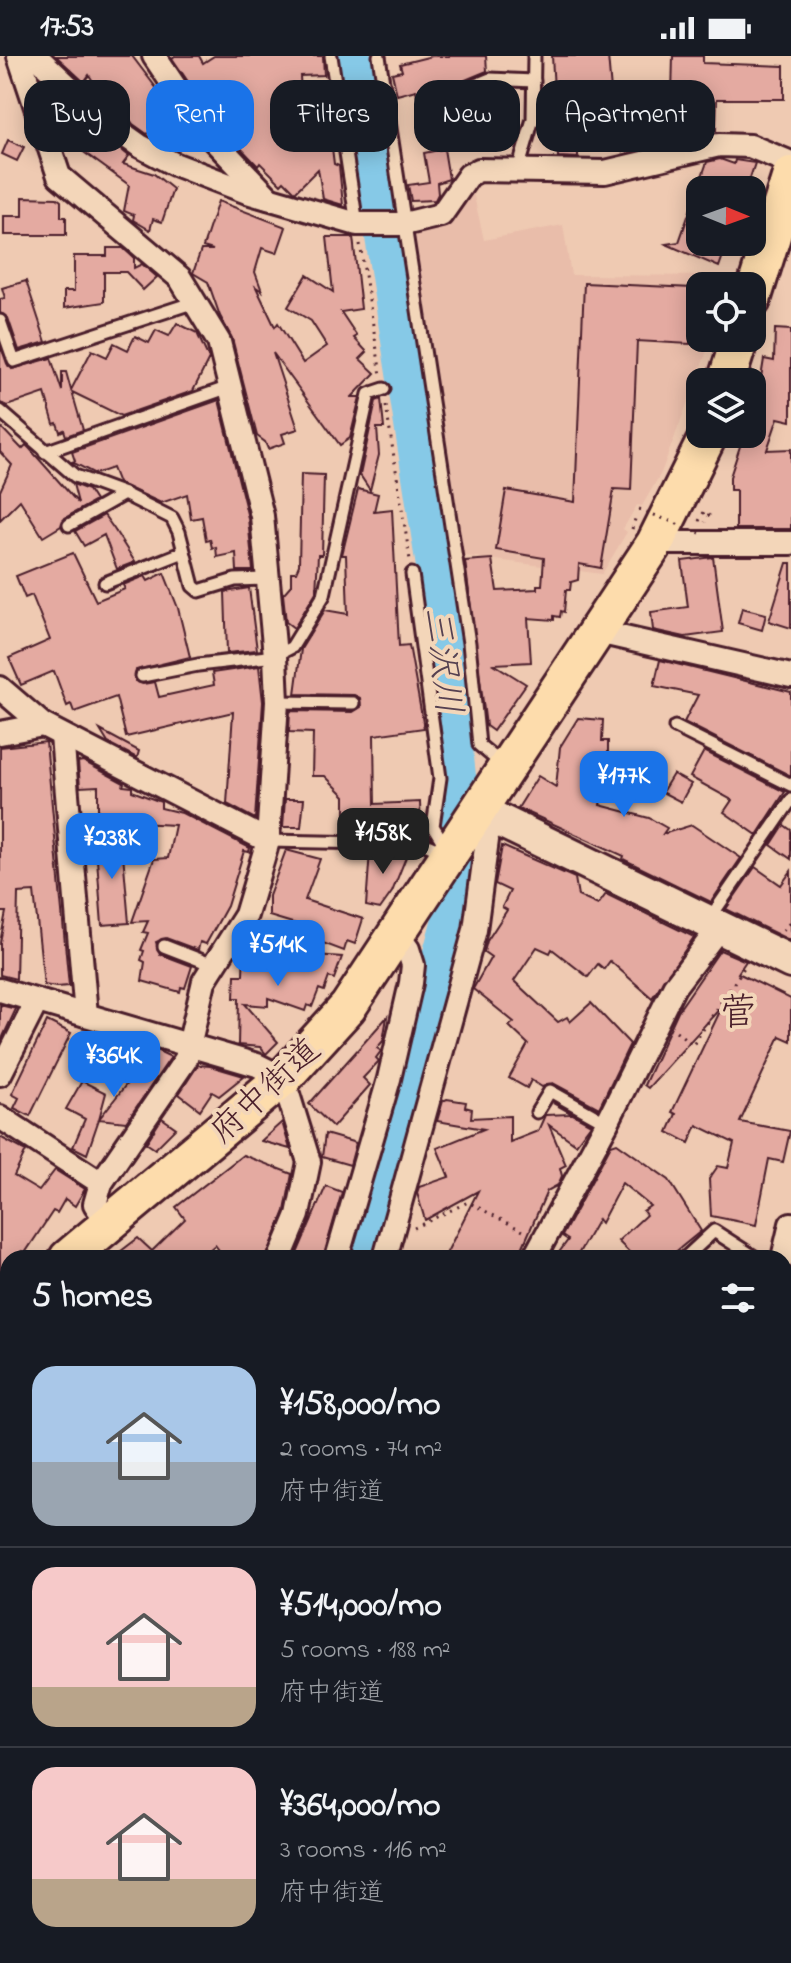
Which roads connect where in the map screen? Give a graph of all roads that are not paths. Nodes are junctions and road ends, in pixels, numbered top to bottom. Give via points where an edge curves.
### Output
1 (19, 56) edge
2 (36, 56) edge
3 (154, 56) edge
4 (331, 56) edge
5 (379, 56) edge
6 (534, 56) edge
7 (488, 80) edge
8 (512, 80) edge
9 (520, 80) edge
10 (534, 81) junction
11 (518, 170) junction
12 (789, 182) edge
13 (269, 198) junction
14 (357, 224) junction
15 (404, 224) junction
16 (761, 272) edge
17 (196, 302) junction
18 (0, 321) edge
19 (233, 386) junction
20 (384, 389) dead end
21 (0, 411) edge
22 (702, 448) edge
23 (45, 452) junction
24 (124, 494) junction
25 (69, 525) dead end
26 (655, 543) junction
27 (791, 543) edge
28 (184, 552) junction
29 (412, 574) dead end
30 (266, 579) junction
31 (105, 583) dead end
32 (598, 632) junction
33 (275, 656) junction
34 (142, 676) dead end
35 (791, 676) edge
36 (15, 695) edge
37 (277, 702) junction
38 (353, 703) dead end
39 (675, 727) dead end
40 (53, 731) junction
41 (0, 733) edge
42 (507, 769) junction
43 (791, 785) edge
44 (791, 800) edge
45 (486, 817) junction
46 (268, 841) junction
47 (437, 848) junction
48 (713, 925) junction
49 (397, 934) junction
50 (164, 946) dead end
51 (791, 962) edge
52 (213, 965) junction
53 (0, 990) edge
54 (37, 1001) junction
55 (86, 1015) junction
56 (189, 1045) junction
57 (0, 1074) edge
58 (283, 1078) junction
59 (537, 1112) dead end
60 (0, 1117) edge
61 (607, 1123) junction
62 (101, 1183) junction
63 (109, 1224) junction
64 (791, 1224) edge
65 (78, 1250) edge
66 (283, 1250) edge
67 (339, 1250) edge
68 (387, 1250) edge
69 (538, 1250) edge
70 (694, 1250) edge
71 (744, 1250) edge
72 (785, 1250) edge

1 - 17 street via 59,176 180,278
2 - 13 street via 106,122 140,146
3 - 13 street via 221,152
4 - 14 lane
5 - 15 lane
6 - 10 lane
7 - 8 lane
9 - 10 lane
10 - 11 lane via 533,119
11 - 12 street via 605,172 719,145 750,146
11 - 15 street via 479,170 469,175 441,215
12 - 16 main road
13 - 14 street
14 - 15 street
15 - 42 lane via 469,643 479,745
17 - 18 lane via 14,361
17 - 19 street via 219,342
19 - 23 lane
19 - 30 street via 262,516
20 - 33 lane via 369,394 324,595 292,647
21 - 23 lane
22 - 26 main road, 府中街道
23 - 24 lane via 75,476
24 - 25 lane
24 - 28 lane via 172,518
26 - 27 street
26 - 32 main road, 府中街道
28 - 30 lane via 199,591 235,580
28 - 31 lane
29 - 47 lane via 440,778
30 - 33 street
32 - 35 street
32 - 42 main road, 府中街道
33 - 34 lane
33 - 37 street
36 - 40 street
37 - 38 lane
37 - 46 street
39 - 43 lane
40 - 41 street
40 - 46 street
40 - 55 street
42 - 45 main road, 府中街道
44 - 48 lane
45 - 47 main road, 府中街道
45 - 48 street
45 - 68 street via 468,958
46 - 47 lane
46 - 52 street via 246,915
47 - 49 main road, 府中街道
48 - 51 street
48 - 61 street via 674,987
49 - 58 main road, 府中街道 via 348,1007
49 - 67 street via 413,965 411,983
50 - 52 lane
52 - 56 street via 204,981
53 - 54 street
54 - 55 street
54 - 57 street
55 - 56 street
56 - 58 street
56 - 62 street via 186,1059
58 - 63 main road, 府中街道
58 - 66 street via 309,1162 298,1215
59 - 61 lane via 550,1091
60 - 62 street
61 - 69 street
62 - 63 street via 95,1204
63 - 65 main road, 府中街道
64 - 72 street
70 - 71 lane via 714,1231

